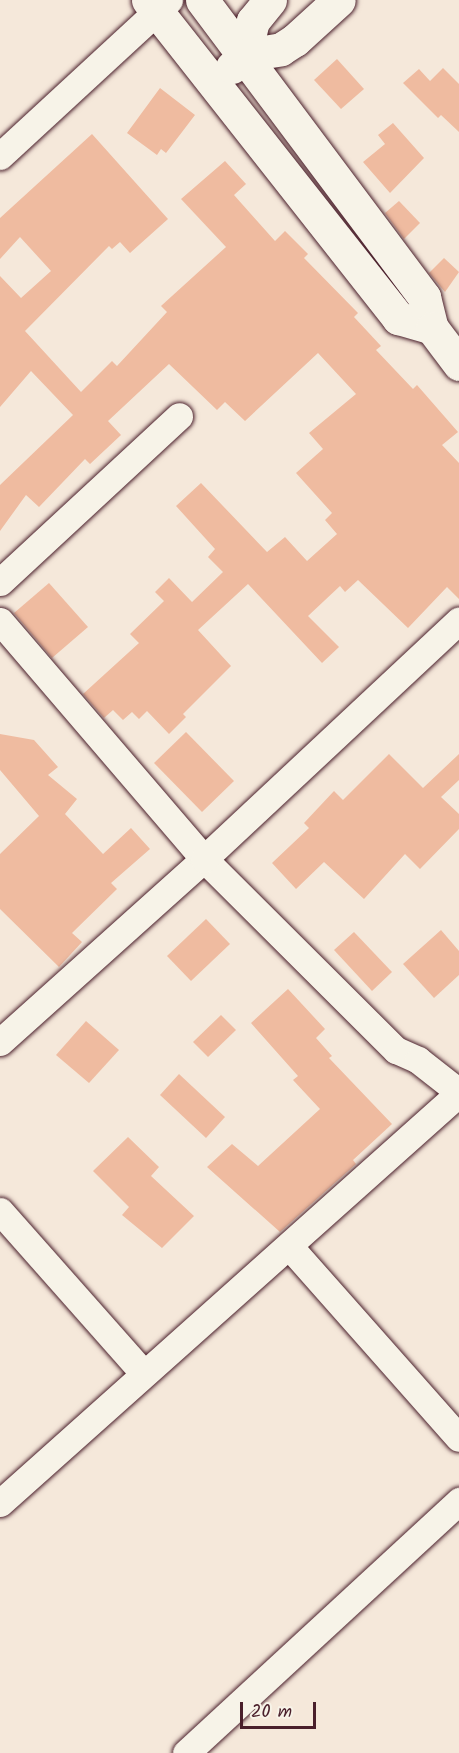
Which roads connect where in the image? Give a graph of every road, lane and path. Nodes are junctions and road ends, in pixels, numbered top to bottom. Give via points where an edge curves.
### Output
1 (202, 0) edge
2 (270, 0) edge
3 (339, 0) edge
4 (158, 4) edge
5 (245, 55) junction
6 (214, 83) junction
7 (0, 156) edge
8 (327, 166) junction
9 (297, 189) junction
10 (432, 328) junction
11 (459, 364) edge
12 (179, 416) dead end
13 (0, 582) edge
14 (459, 620) edge
15 (0, 621) edge
16 (204, 859) junction
17 (0, 1042) edge
18 (459, 1092) edge
19 (0, 1210) edge
20 (288, 1246) junction
21 (144, 1374) junction
22 (459, 1438) edge
23 (459, 1501) edge
24 (0, 1503) edge
25 (186, 1753) edge

1 - 5 street
2 - 5 street via 253,21
3 - 5 street via 281,49
4 - 6 street
4 - 7 street
5 - 6 street
5 - 8 street
6 - 9 street
8 - 9 street
8 - 10 street via 424,297
9 - 10 street via 398,318
10 - 11 street
12 - 13 street
14 - 16 street
15 - 16 street
16 - 17 street
16 - 18 street via 396,1050 418,1060
18 - 20 street
19 - 21 street
20 - 21 street
20 - 22 street
21 - 24 street
23 - 25 street

